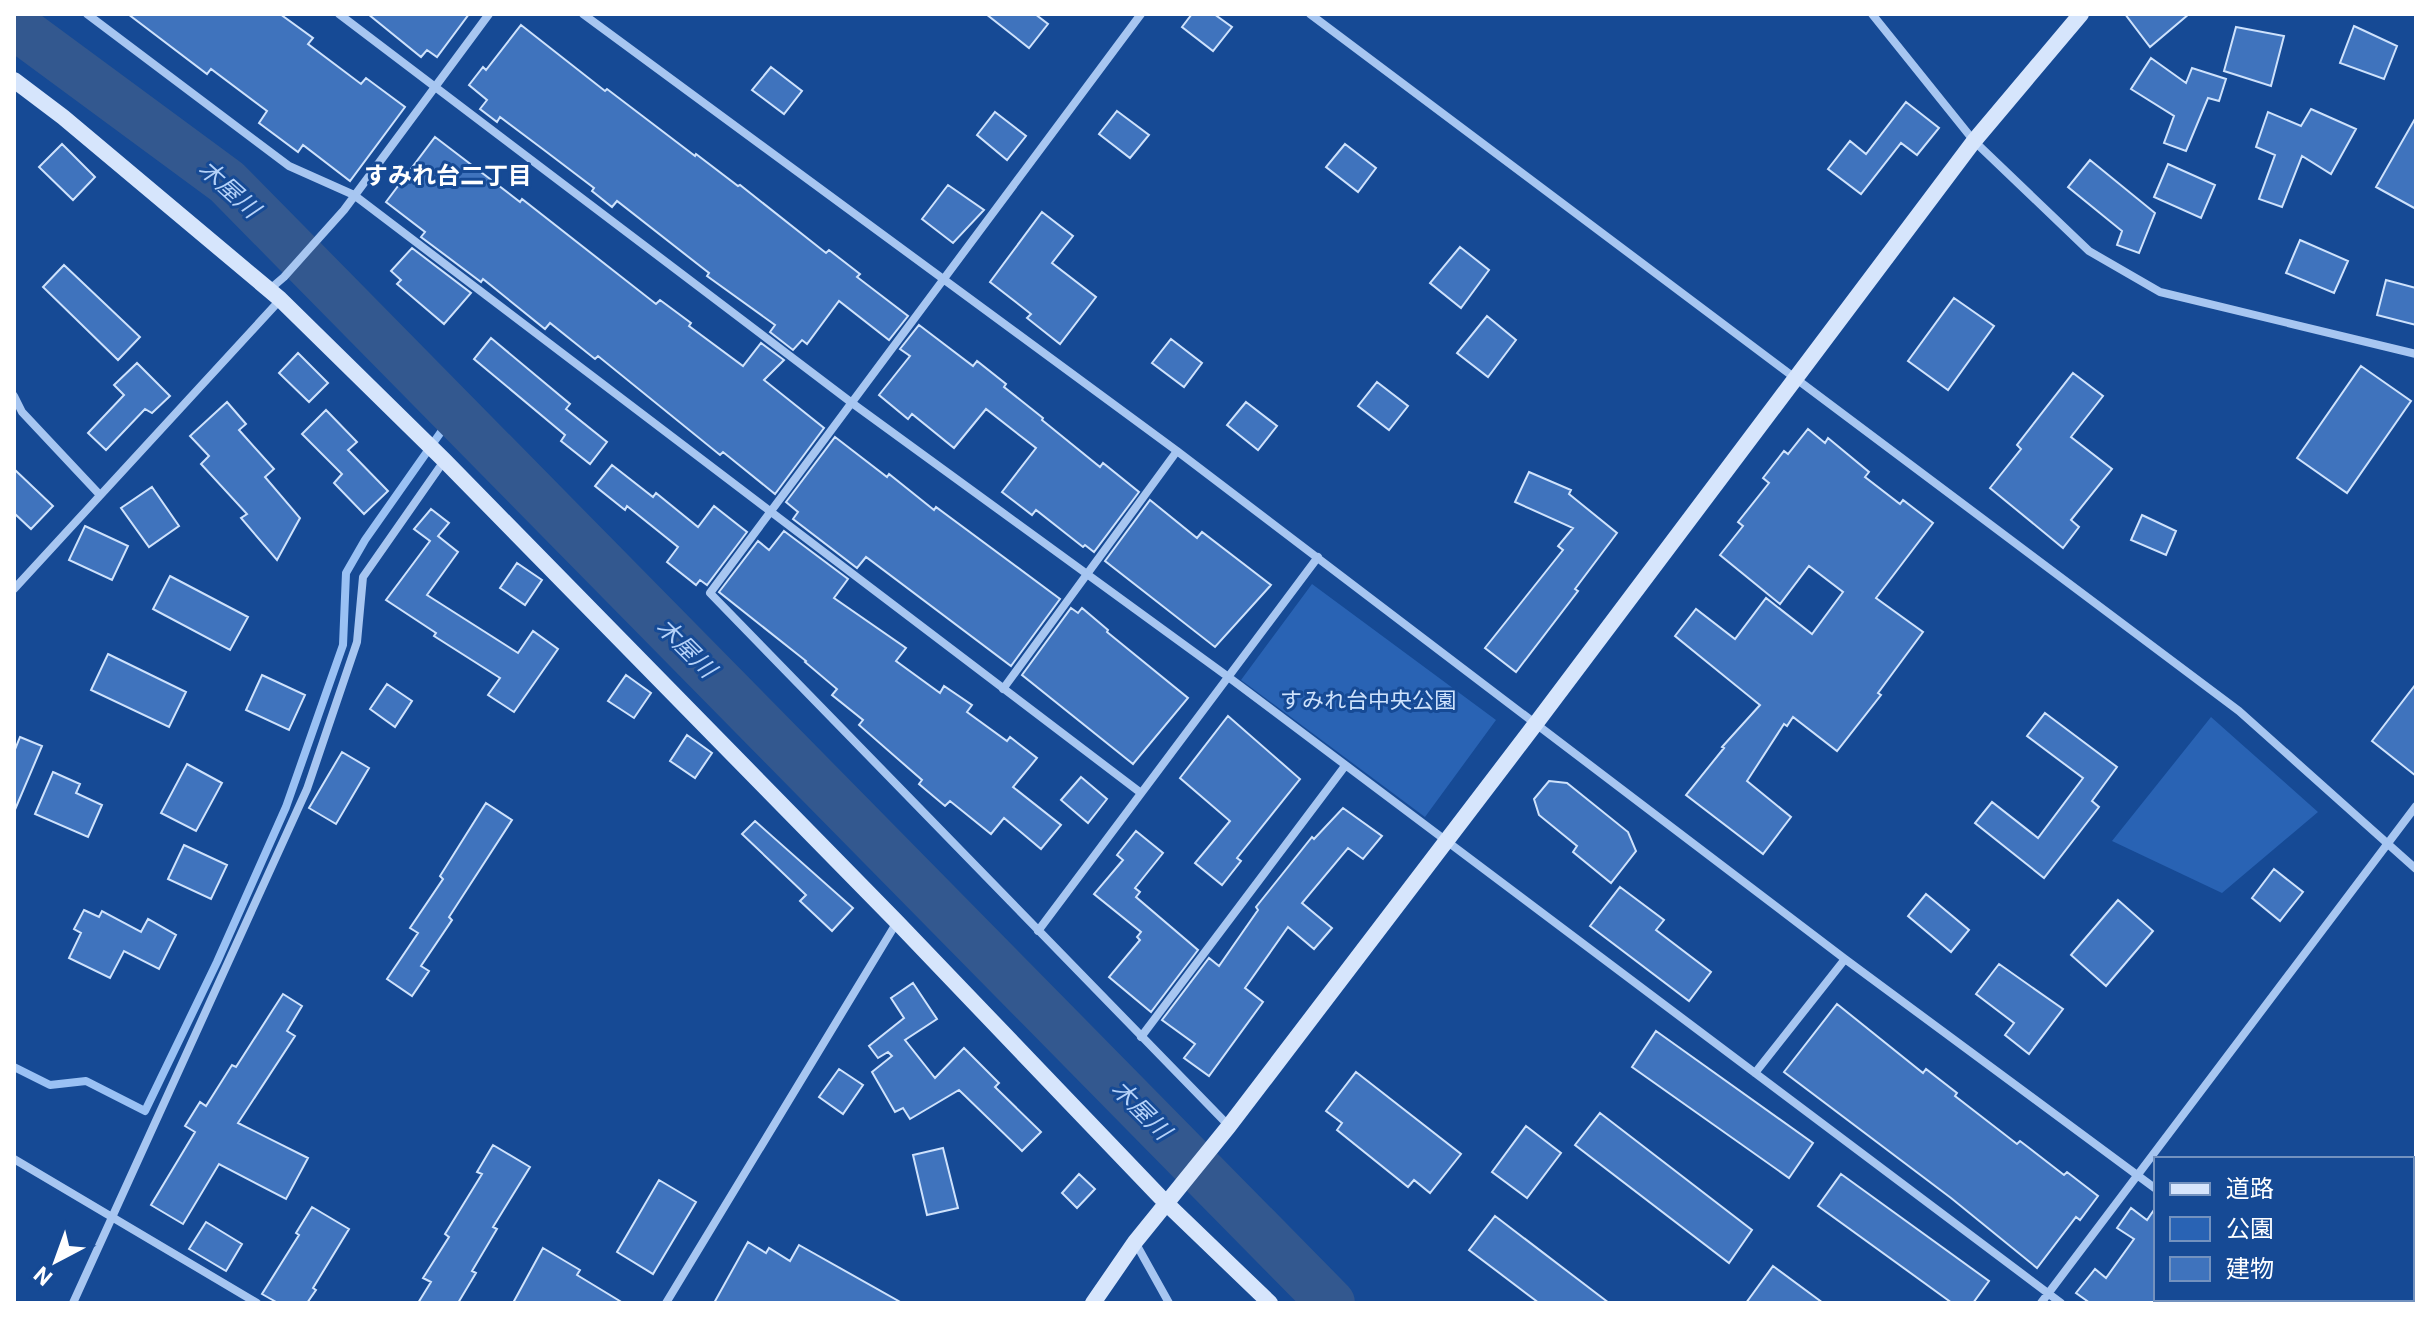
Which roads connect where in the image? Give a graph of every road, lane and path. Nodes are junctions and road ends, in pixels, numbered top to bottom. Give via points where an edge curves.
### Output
1 (87, 14) edge
2 (339, 14) edge
3 (489, 14) edge
4 (583, 14) edge
5 (1141, 14) edge
6 (1310, 14) edge
7 (1872, 14) edge
8 (2081, 14) edge
9 (14, 80) edge
10 (436, 86) junction
11 (1974, 141) junction
12 (354, 195) junction
13 (944, 281) junction
14 (275, 294) junction
15 (2416, 354) edge
16 (1795, 378) junction
17 (14, 396) edge
18 (852, 403) junction
19 (1177, 451) junction
20 (444, 460) junction
21 (99, 494) junction
22 (771, 512) junction
23 (1318, 557) junction
24 (1087, 574) junction
25 (14, 589) edge
26 (1227, 676) junction
27 (1003, 689) junction
28 (1537, 722) junction
29 (1345, 766) junction
30 (1141, 793) junction
31 (2416, 806) edge
32 (1447, 840) junction
33 (2387, 845) junction
34 (2416, 869) edge
35 (897, 922) junction
36 (1038, 931) junction
37 (1845, 959) junction
38 (1141, 1037) junction
39 (1755, 1073) junction
40 (1225, 1130) junction
41 (14, 1159) edge
42 (2137, 1175) junction
43 (2154, 1188) edge
44 (1166, 1203) junction
45 (113, 1217) junction
46 (1135, 1242) junction
47 (2048, 1293) junction
48 (73, 1303) edge
49 (257, 1303) edge
50 (666, 1303) edge
51 (1093, 1303) edge
52 (1169, 1303) edge
53 (1270, 1303) edge
54 (2041, 1303) edge
55 (2061, 1303) edge

1 - 12 street via 289,166
2 - 10 street
3 - 10 street
4 - 13 street
5 - 13 street
6 - 16 street
7 - 11 street
8 - 11 street
9 - 14 street
10 - 12 street
10 - 18 street
11 - 15 street via 2089,251 2160,292
11 - 16 street
12 - 14 street
12 - 22 street
13 - 18 street
13 - 19 street
14 - 20 street
14 - 21 street
16 - 28 street
16 - 33 street via 2239,711
17 - 21 street via 22,412
18 - 22 street
18 - 24 street
19 - 23 street
19 - 24 street
20 - 35 street
20 - 45 street via 363,577 357,642 307,789
21 - 25 street
22 - 27 street
22 - 36 street via 710,593
23 - 26 street
23 - 28 street
24 - 26 street
24 - 27 street
26 - 29 street
26 - 30 street
27 - 30 street
28 - 32 street
28 - 37 street
29 - 32 street
29 - 38 street
30 - 36 street
31 - 33 street
32 - 39 street
32 - 40 street
33 - 34 street
33 - 42 street
35 - 44 street
35 - 50 street
36 - 38 street
37 - 39 street
37 - 42 street
38 - 40 street
39 - 47 street
40 - 44 street
41 - 45 street
42 - 43 street
42 - 47 street
44 - 46 street
44 - 53 street
45 - 48 street
45 - 49 street
46 - 51 street
46 - 52 street
47 - 54 street
47 - 55 street

